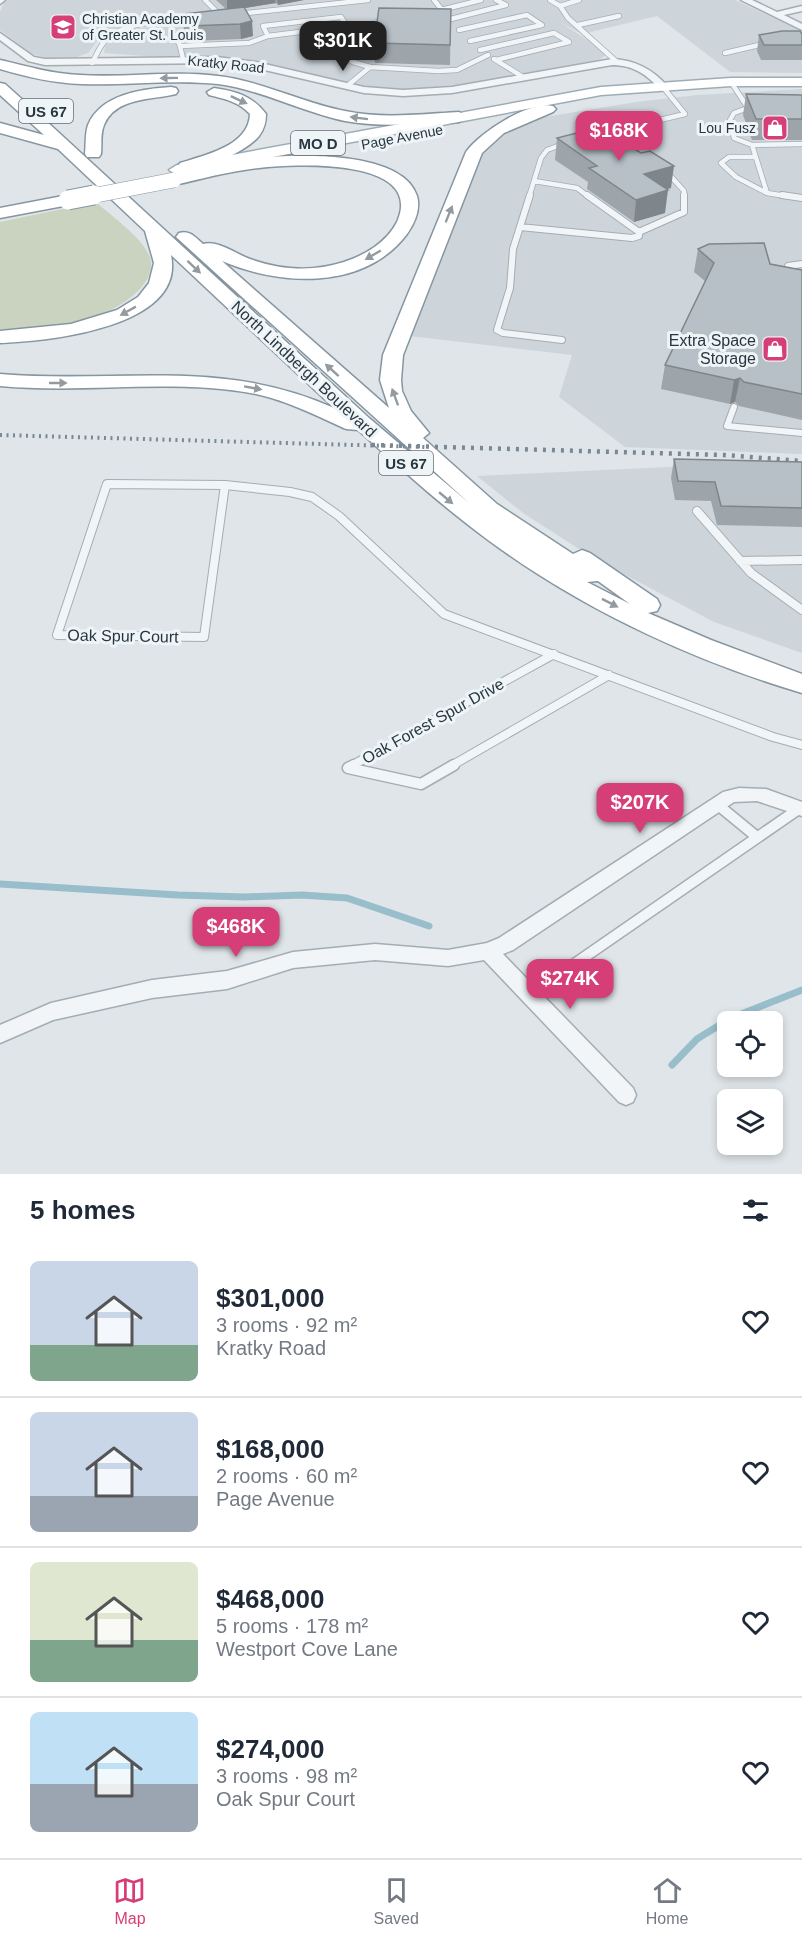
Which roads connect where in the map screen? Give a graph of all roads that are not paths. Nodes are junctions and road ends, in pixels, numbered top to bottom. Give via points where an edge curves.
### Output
1 (205, 0) edge
2 (368, 0) edge
3 (445, 0) edge
4 (480, 0) edge
5 (496, 0) edge
6 (550, 0) edge
7 (579, 0) edge
8 (745, 0) edge
9 (435, 1) edge
10 (560, 6) junction
11 (802, 8) edge
12 (432, 10) edge
13 (443, 10) junction
14 (776, 15) junction
15 (221, 16) junction
16 (619, 16) dead end
17 (209, 17) edge
18 (198, 19) edge
19 (440, 21) edge
20 (450, 21) junction
21 (388, 22) edge
22 (542, 25) junction
23 (578, 25) junction
24 (802, 27) edge
25 (459, 30) junction
26 (554, 33) junction
27 (175, 35) dead end
28 (0, 36) edge
29 (268, 36) junction
30 (337, 41) junction
31 (470, 41) junction
32 (779, 41) edge
33 (180, 46) junction
34 (480, 50) junction
35 (725, 53) dead end
36 (336, 54) junction
37 (488, 55) junction
38 (183, 59) junction
39 (496, 60) junction
40 (617, 62) junction
41 (92, 63) junction
42 (0, 64) edge
43 (370, 67) junction
44 (0, 69) edge
45 (524, 77) junction
46 (731, 82) junction
47 (802, 82) edge
48 (347, 86) junction
49 (0, 87) edge
50 (663, 87) junction
51 (748, 108) junction
52 (759, 108) edge
53 (548, 109) junction
54 (459, 117) junction
55 (630, 127) junction
56 (0, 128) edge
57 (625, 134) dead end
58 (598, 135) edge
59 (577, 140) edge
60 (802, 144) edge
61 (752, 145) junction
62 (66, 148) junction
63 (93, 153) junction
64 (755, 157) junction
65 (267, 162) junction
66 (657, 165) edge
67 (172, 174) junction
68 (534, 181) junction
69 (767, 193) junction
70 (802, 198) edge
71 (3, 208) edge
72 (151, 227) junction
73 (520, 227) junction
74 (639, 232) junction
75 (183, 235) junction
76 (802, 264) edge
77 (802, 288) edge
78 (0, 337) edge
79 (562, 340) dead end
80 (0, 380) edge
81 (734, 407) dead end
82 (802, 434) edge
83 (379, 438) junction
84 (225, 485) junction
85 (697, 511) dead end
86 (802, 560) edge
87 (740, 561) junction
88 (648, 605) junction
89 (802, 610) edge
90 (554, 654) junction
91 (802, 666) edge
92 (609, 675) junction
93 (802, 684) edge
94 (802, 745) edge
95 (718, 805) junction
96 (801, 809) edge
97 (757, 837) junction
98 (488, 951) junction
99 (530, 995) junction
100 (0, 1034) edge
101 (626, 1095) dead end

1 - 15 lane
2 - 15 lane
3 - 9 lane
4 - 13 lane
5 - 20 lane via 506,6
6 - 10 lane
7 - 10 lane
8 - 14 street
9 - 13 lane
10 - 23 lane
11 - 14 street
12 - 13 lane
13 - 20 lane
14 - 24 street
15 - 17 lane
16 - 23 lane
18 - 41 lane via 118,31 105,40
19 - 20 lane
20 - 25 lane
21 - 30 lane via 377,22 370,34
22 - 25 lane via 527,15
22 - 26 lane
22 - 31 lane
23 - 40 lane via 608,49
25 - 31 lane
26 - 34 lane
26 - 39 lane via 569,42
27 - 33 lane
28 - 41 street, Kratky Road via 32,58
29 - 29 lane via 263,26 340,17 347,26
29 - 33 lane via 249,43
30 - 36 lane
30 - 36 lane via 311,46
31 - 34 lane
32 - 35 lane
33 - 38 lane
34 - 37 lane
36 - 43 lane
37 - 39 lane
37 - 43 lane via 457,70
38 - 41 street, Kratky Road
38 - 48 street, Kratky Road via 256,65
39 - 45 lane
40 - 45 street, Kratky Road
40 - 50 street, Kratky Road via 637,65
54 -> 42 main road via 356,118 231,82 190,78 63,80 27,74
43 - 48 lane
44 - 63 main road, North Lindbergh Boulevard / US 67
45 - 48 street, Kratky Road via 417,93
46 - 47 main road, Page Avenue / MO D
46 - 50 main road, Page Avenue / MO D
46 - 51 lane
49 - 62 main road, North Lindbergh Boulevard / US 67
50 - 53 main road, Page Avenue / MO D
50 - 54 main road, Page Avenue / MO D via 602,91
50 - 55 lane via 685,114
51 - 52 lane
51 - 61 lane via 734,113 730,120 734,138
53 - 65 main road, Page Avenue / MO D
88 -> 53 main road via 522,519 456,467 410,424 396,403 389,378 397,342 474,152 498,129
54 - 67 main road, Page Avenue / MO D
55 - 57 lane
55 - 58 lane
56 - 62 main road
59 - 68 lane via 547,150
60 - 61 lane
61 - 64 lane
62 - 72 main road, North Lindbergh Boulevard / US 67
63 -> 67 main road via 96,125 104,114 138,96 204,90 236,98 258,114 259,125 247,140
63 - 75 main road, North Lindbergh Boulevard / US 67
64 - 69 lane
64 - 69 lane via 729,157 721,163 738,180
65 - 67 main road, Page Avenue / MO D
65 -> 75 main road via 339,164 375,170 406,189 410,201 408,216 393,240 376,254 358,263 316,273 249,266
66 - 74 lane via 684,191 684,212
67 - 71 main road, Page Avenue / MO D, bridge
68 - 73 lane
68 - 74 lane via 577,188
69 - 70 lane
72 -> 78 main road via 163,265 155,289 138,305 84,328
72 -> 83 main road, North Lindbergh Boulevard / US 67
73 - 74 lane via 632,238 639,236
73 - 79 lane via 513,249 510,288 497,330
88 -> 75 main road, North Lindbergh Boulevard / US 67 via 549,550 489,509
76 - 77 lane via 788,266 786,272 787,279
80 -> 83 main road via 201,382 254,387 303,401
81 - 82 lane via 727,426
83 -> 93 main road, North Lindbergh Boulevard / US 67 via 462,511 544,567 648,623
84 - 84 lane, Oak Spur Court via 107,484 57,635 204,637
84 - 90 lane via 312,497 339,516 444,614
85 - 87 lane
86 - 87 lane
87 - 89 lane
88 - 91 main road, North Lindbergh Boulevard / US 67
90 - 92 lane
90 - 92 lane, Oak Forest Spur Drive via 348,768 422,784
92 - 94 lane
95 - 96 street via 741,793 753,793
95 - 97 lane
95 - 98 street via 506,944
96 - 97 lane
97 - 99 lane
98 - 99 street
98 - 100 street via 448,958 375,952 293,960 227,980 152,989 51,1012
99 - 101 street

